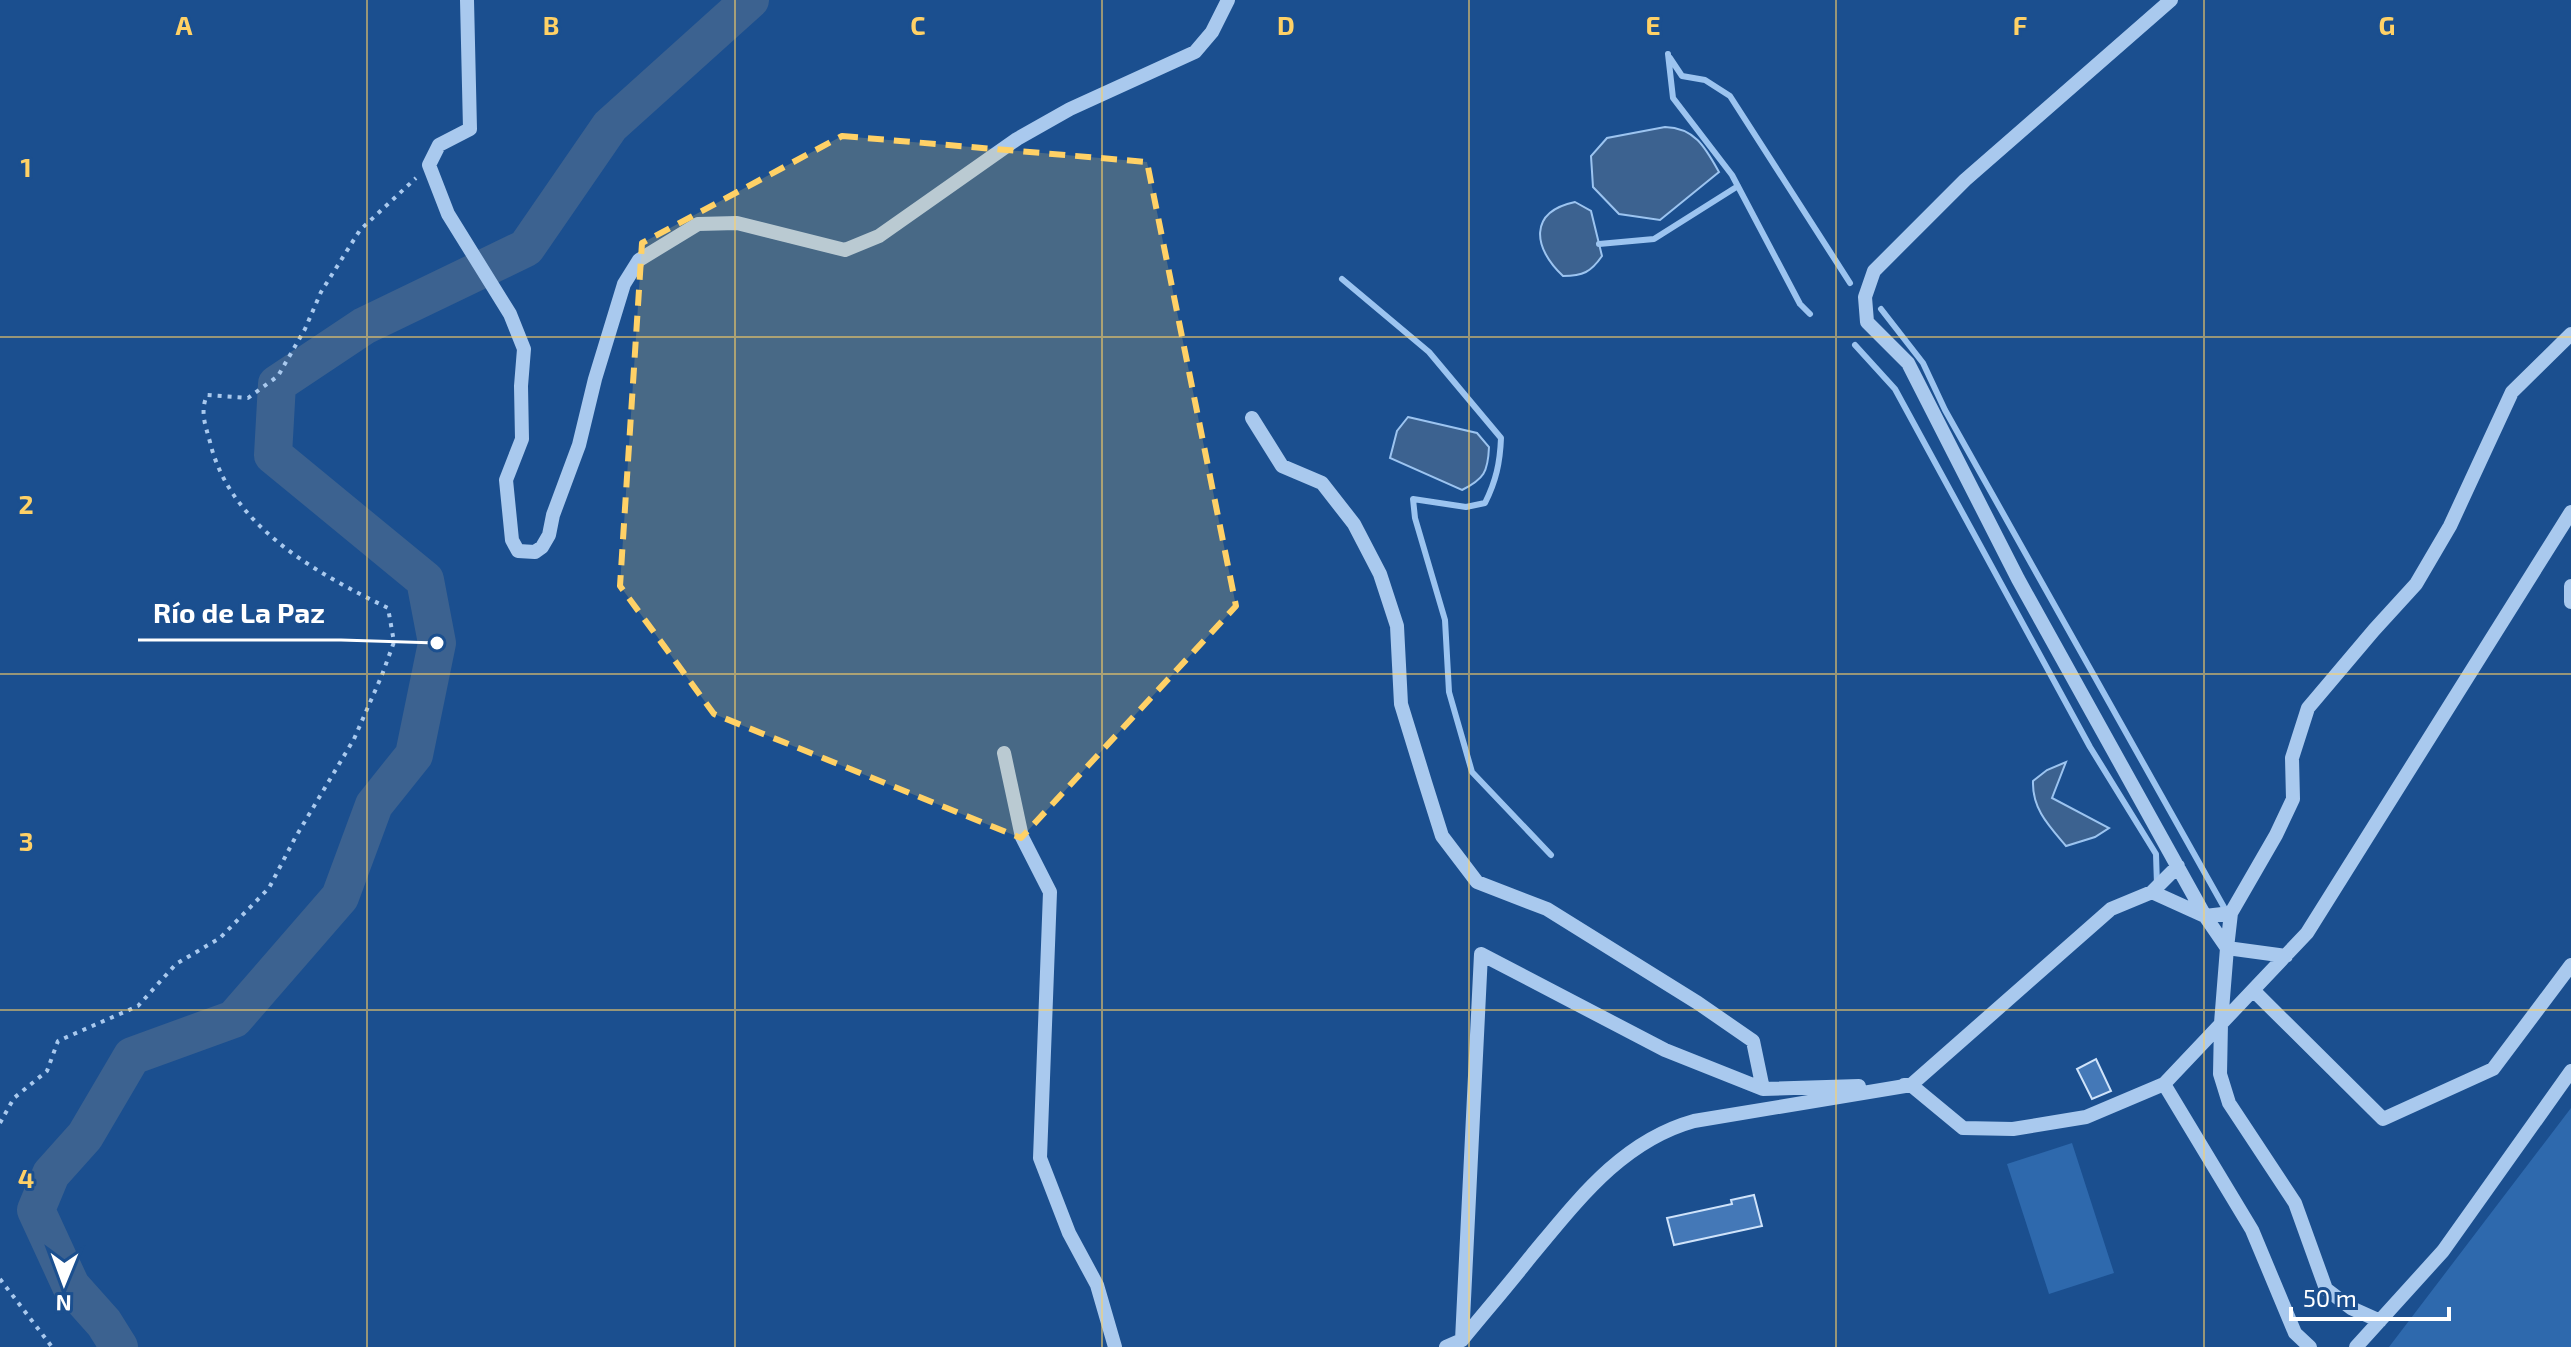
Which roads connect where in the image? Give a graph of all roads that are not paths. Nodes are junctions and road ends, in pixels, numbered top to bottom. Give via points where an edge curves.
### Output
1 (467, 0) edge
2 (1228, 0) edge
3 (2171, 0) edge
4 (2571, 334) edge
5 (1252, 418) dead end
6 (2571, 512) edge
7 (2571, 586) edge
8 (2571, 602) edge
9 (1004, 753) dead end
10 (2178, 866) junction
11 (2152, 892) junction
12 (2231, 913) junction
13 (2205, 916) junction
14 (2227, 948) junction
15 (2286, 956) junction
16 (2571, 965) edge
17 (2254, 991) junction
18 (2221, 1023) junction
19 (2571, 1071) edge
20 (2164, 1084) junction
21 (1911, 1085) junction
22 (1763, 1089) junction
23 (2380, 1321) junction
24 (1462, 1340) junction
25 (1115, 1347) edge
26 (1446, 1347) edge
27 (2310, 1347) edge
28 (2356, 1347) edge

1 - 2 street via 470,129 439,145 429,165 448,214 510,314 524,349 522,439 506,480 512,540 518,551 526,552 542,547 549,535 624,284 639,260 698,224 737,223 845,250 879,236 1017,139 1195,52
3 - 10 street via 1965,180 1874,271 1865,297 1867,322 1908,363 2018,579
4 - 12 street via 2512,392 2450,526 2416,584 2308,708 2292,758 2293,799
5 - 22 street via 1282,466 1322,483 1354,524 1380,574 1397,626 1401,704 1442,836 1477,882 1547,909 1753,1041
6 - 15 street via 2307,933
7 - 8 street
9 - 25 street via 1022,837 1050,892 1040,1158 1069,1233 1097,1285
10 - 11 street
10 - 13 street
11 - 13 street
11 - 21 street via 2111,909
12 - 13 street
12 - 14 street
13 - 14 street
14 - 15 street
14 - 18 street
15 - 17 street
16 - 17 street via 2493,1069 2383,1119
17 - 18 street
18 - 20 street
18 - 23 street via 2220,1074 2229,1103 2295,1203 2326,1289
19 - 23 street via 2443,1251
20 - 21 street via 2086,1117 2013,1129 1963,1128
20 - 27 street via 2252,1230 2295,1333
21 - 22 street
21 - 24 street via 1670,1128 1625,1155 1580,1195
22 - 24 street via 1665,1050 1481,954
23 - 28 street
24 - 26 street

